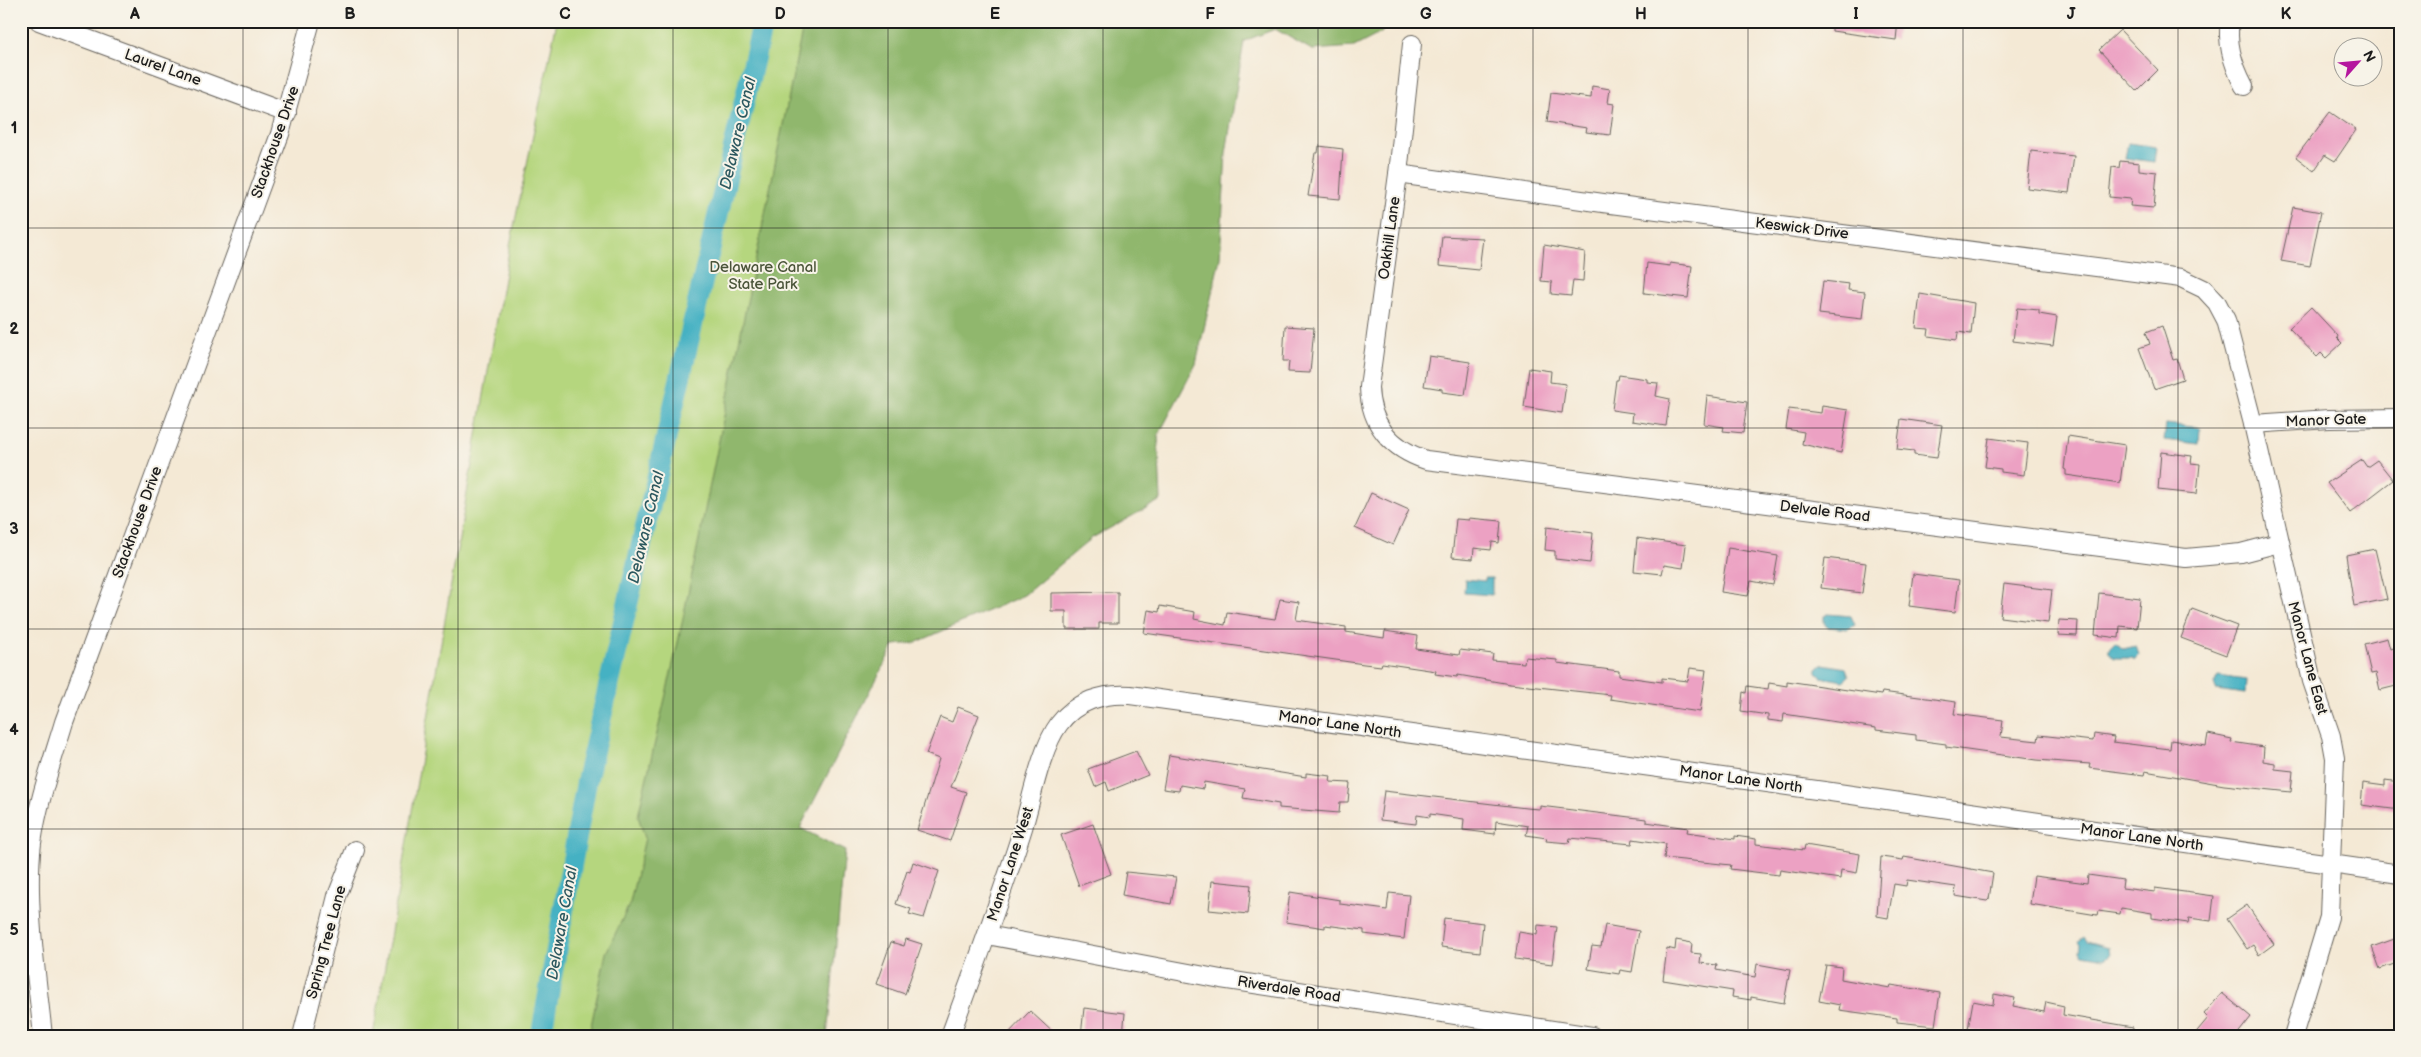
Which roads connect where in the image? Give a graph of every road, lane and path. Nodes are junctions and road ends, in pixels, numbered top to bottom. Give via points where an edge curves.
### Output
1 (39, 21) edge
2 (311, 21) edge
3 (2230, 21) edge
4 (1412, 44) dead end
5 (2244, 86) dead end
6 (287, 113) junction
7 (1398, 174) junction
8 (2204, 289) joint
9 (2400, 418) edge
10 (2253, 424) junction
11 (1381, 430) joint
12 (2279, 543) junction
13 (1084, 703) joint
14 (355, 850) dead end
15 (2332, 864) junction
16 (2400, 874) edge
17 (987, 935) junction
18 (43, 1036) edge
19 (302, 1036) edge
20 (950, 1036) edge
21 (1592, 1036) edge
22 (2293, 1036) edge

1 - 6 street, Laurel Lane
2 - 6 street, Stackhouse Drive
3 - 5 street via 2234,66
4 - 7 street, Oakhill Lane
6 - 18 street, Stackhouse Drive via 64,722 39,804 32,844 31,883
7 - 8 street, Keswick Drive via 1603,204 2181,278
7 - 11 street, Oakhill Lane via 1369,387 1372,412
8 - 10 street, Manor Lane East via 2218,303 2226,320
9 - 10 street, Manor Gate
10 - 12 street, Manor Lane East
11 - 12 street, Delvale Road via 1396,446 1426,460 2186,558 2241,553
12 - 15 street, Manor Lane East via 2312,681 2335,758
13 - 15 street, Manor Lane North via 1107,695 1130,695 1824,790
13 - 17 street, Manor Lane West via 1067,716 1050,739
14 - 19 street, Spring Tree Lane via 337,896
15 - 16 street, Manor Lane North
15 - 22 street, Manor Lane East via 2329,917
17 - 20 street, Manor Lane West
17 - 21 street, Riverdale Road via 1221,979

